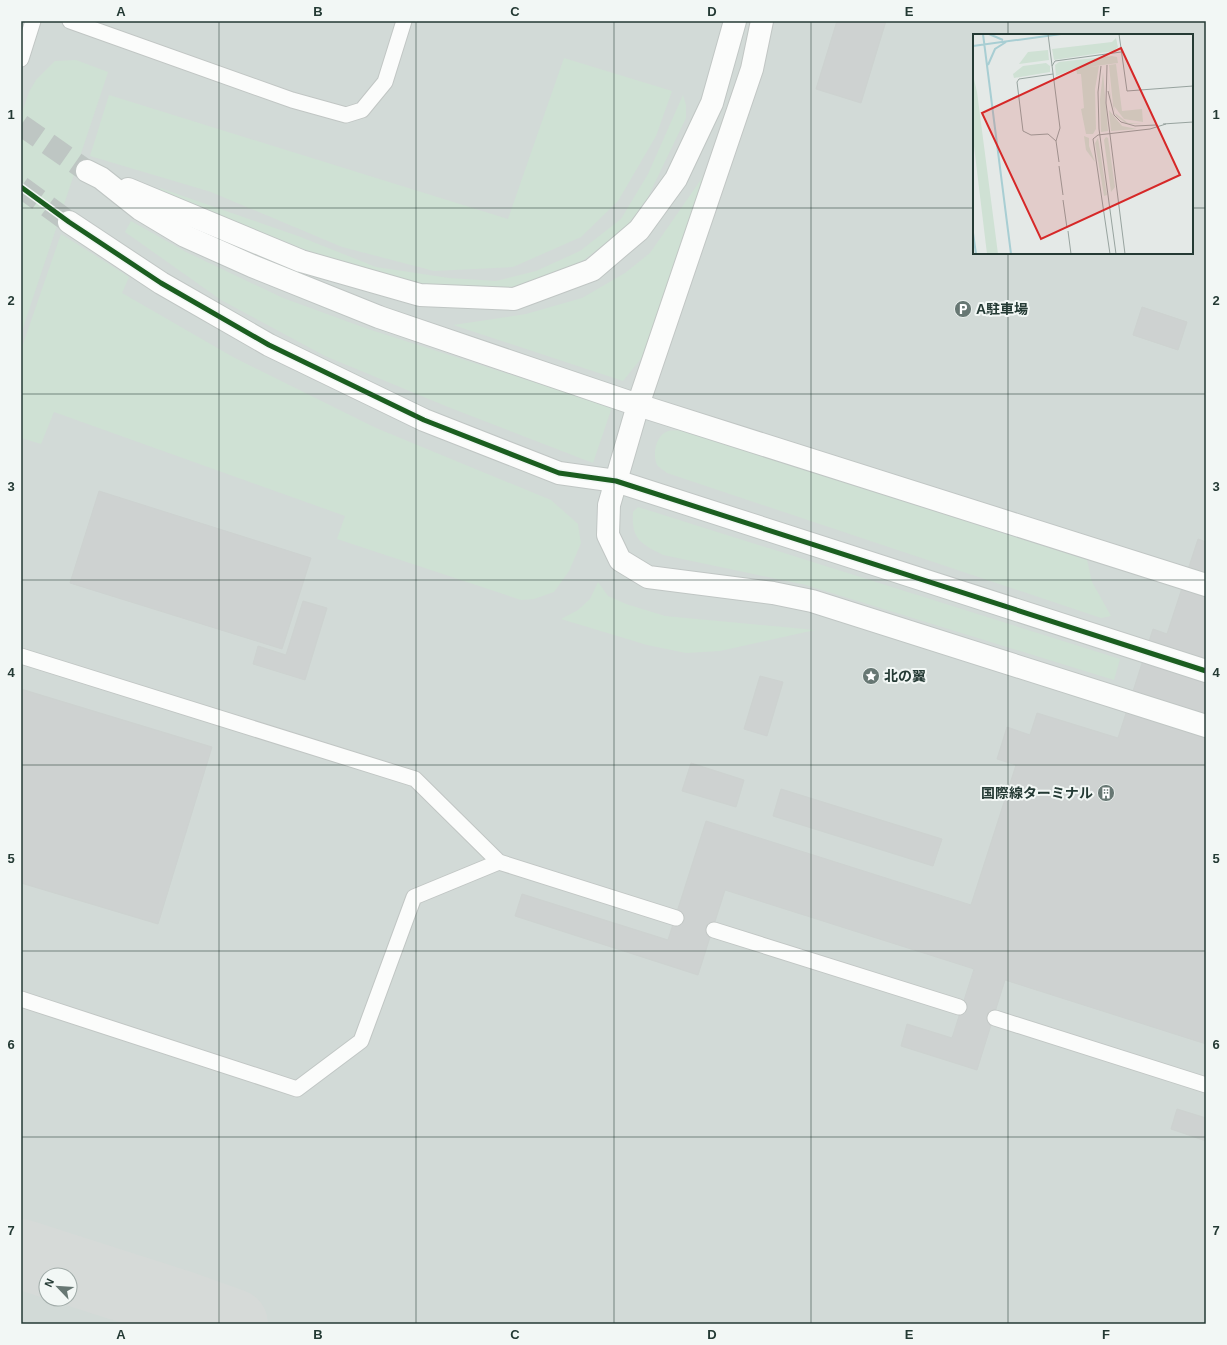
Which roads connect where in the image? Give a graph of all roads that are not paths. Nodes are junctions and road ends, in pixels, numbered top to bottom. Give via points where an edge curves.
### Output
1 (33, 21) edge
2 (70, 21) edge
3 (404, 21) edge
4 (735, 21) edge
5 (762, 21) edge
6 (21, 59) edge
7 (69, 222) tunnel mouth
8 (638, 405) junction
9 (616, 481) junction
10 (1206, 585) edge
11 (21, 656) edge
12 (1206, 671) edge
13 (1206, 726) edge
14 (499, 862) junction
15 (676, 918) dead end
16 (714, 930) dead end
17 (21, 999) edge
18 (959, 1007) dead end
19 (995, 1018) dead end
20 (1206, 1085) edge

1 - 6 lane
2 - 3 lane via 292,100 346,115 362,110 385,82
4 - 8 street via 712,103 676,179 639,230 592,270 514,299 420,295 308,263 94,174 140,208 185,236 252,266 380,317
5 - 8 street via 752,69
7 - 9 street via 161,283 269,346 424,420 559,473
8 - 9 street
8 - 10 street
9 - 12 street
9 - 13 street via 609,505 608,535 620,560 648,577 773,593 812,601
11 - 14 lane via 415,779
14 - 15 lane
14 - 17 lane via 414,897 361,1041 297,1089
16 - 18 lane
19 - 20 lane

